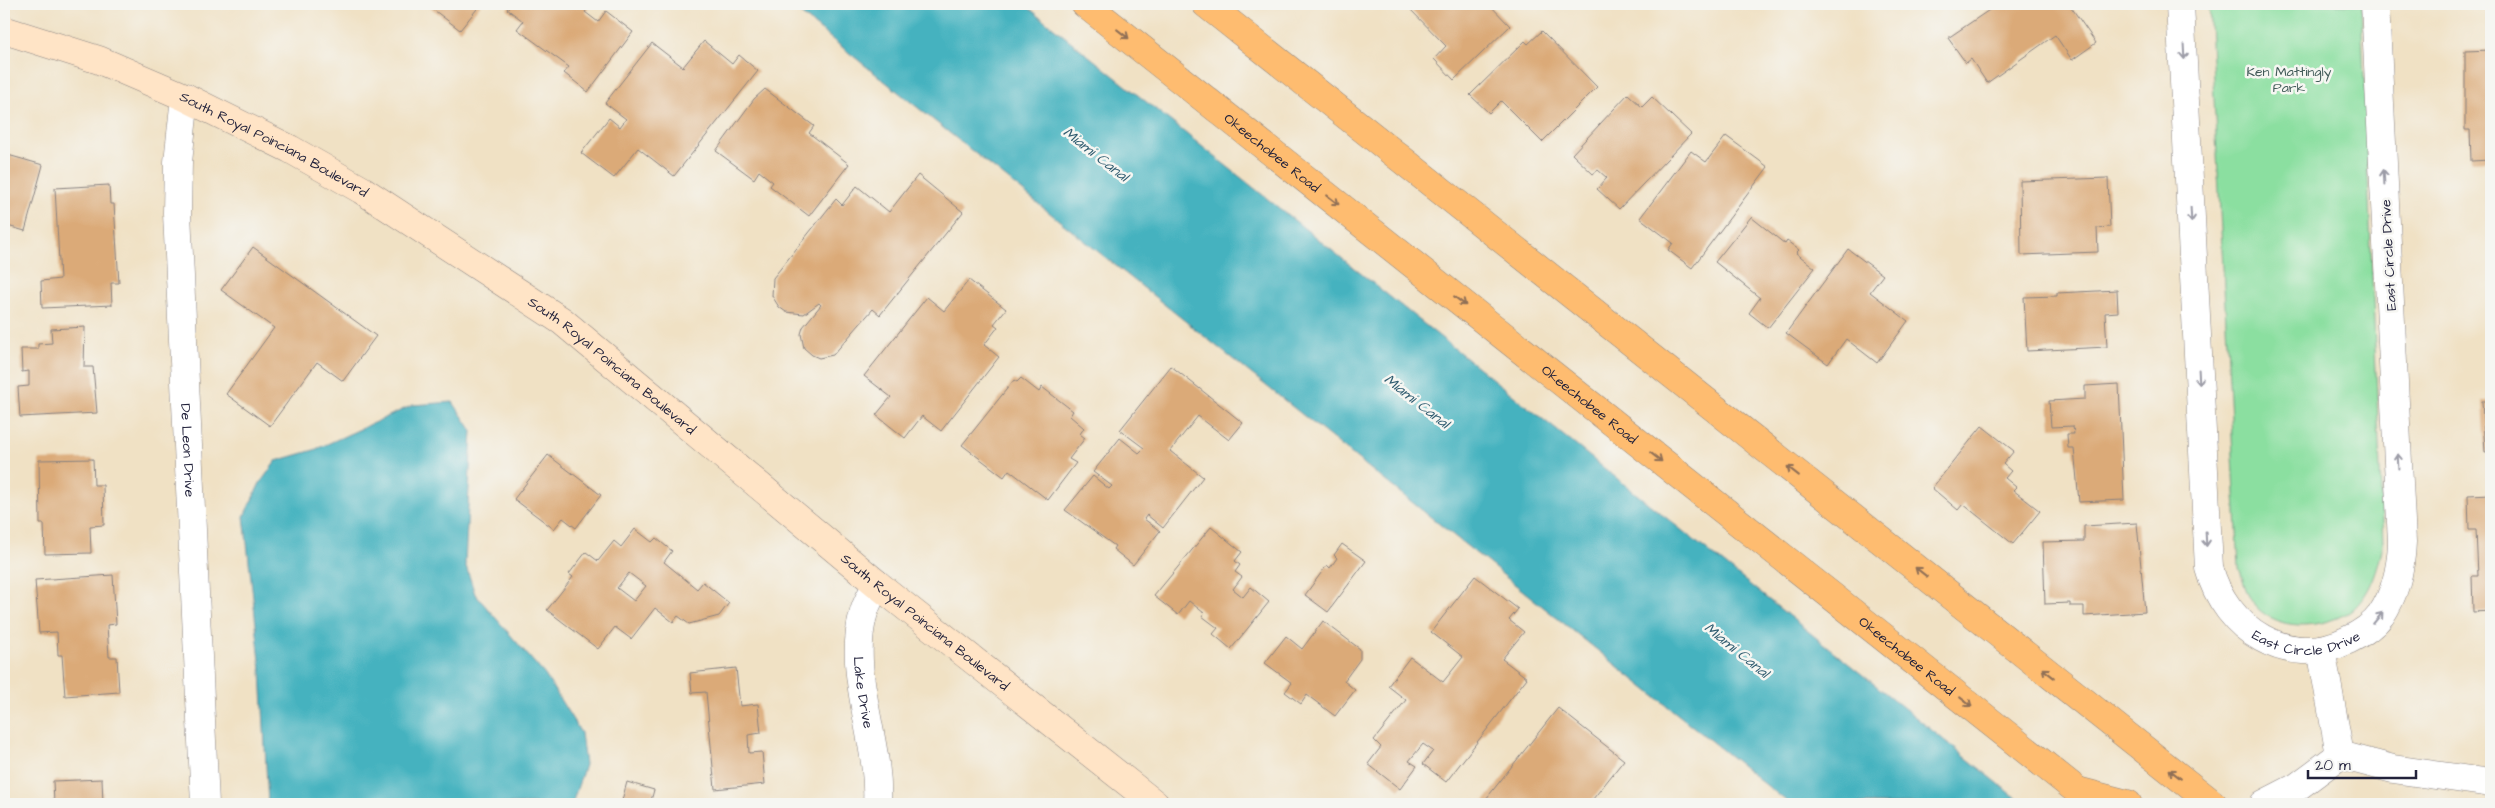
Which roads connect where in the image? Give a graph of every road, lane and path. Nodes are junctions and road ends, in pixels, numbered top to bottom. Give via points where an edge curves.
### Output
1 (1085, 4) edge
2 (1206, 4) edge
3 (2180, 4) edge
4 (2375, 4) edge
5 (4, 30) edge
6 (185, 97) junction
7 (877, 584) junction
8 (2321, 649) junction
9 (2340, 755) junction
10 (2491, 783) edge
11 (2085, 797) edge
12 (206, 804) edge
13 (877, 804) edge
14 (1155, 804) edge
15 (2128, 804) edge
16 (2213, 804) edge
17 (2264, 804) edge

1 -> 11 highway, Okeechobee Road
16 -> 2 highway
3 -> 8 street, East Circle Drive via 2209,568 2215,588 2228,610 2255,635 2286,646
8 -> 4 street, East Circle Drive via 2353,638 2380,616 2391,598 2401,560
5 - 6 street, South Royal Poinciana Boulevard via 99,60
6 - 7 street, South Royal Poinciana Boulevard via 290,149 362,190 562,321
6 - 12 street, De Leon Drive via 178,162 177,213
7 - 13 street, Lake Drive via 863,615 859,638
7 - 14 street, South Royal Poinciana Boulevard
8 - 9 street
9 - 10 street via 2393,769
9 - 17 street via 2297,787
11 - 15 highway

